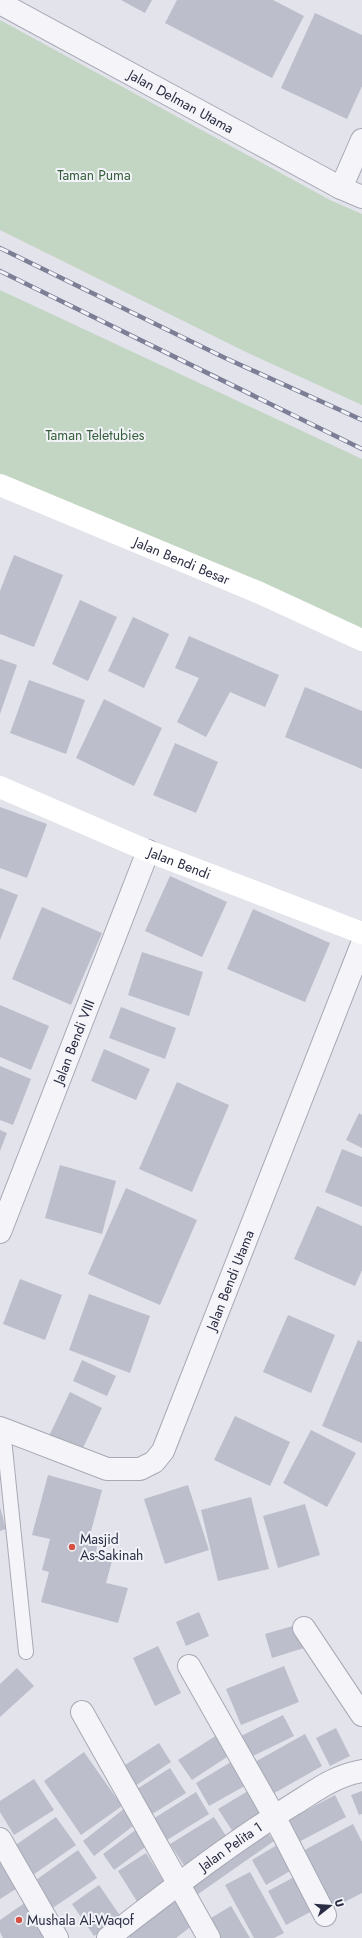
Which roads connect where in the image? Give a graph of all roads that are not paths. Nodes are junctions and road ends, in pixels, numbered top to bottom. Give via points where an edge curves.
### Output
1 (0, 3) edge
2 (362, 140) edge
3 (341, 188) junction
4 (362, 197) edge
5 (0, 485) edge
6 (362, 640) edge
7 (0, 787) edge
8 (148, 852) junction
9 (362, 933) edge
10 (362, 944) edge
11 (0, 1232) edge
12 (1, 1428) edge
13 (304, 1628) dead end
14 (26, 1652) dead end
15 (189, 1666) dead end
16 (82, 1712) dead end
17 (362, 1716) edge
18 (362, 1771) edge
19 (274, 1816) junction
20 (0, 1839) edge
21 (178, 1885) junction
22 (325, 1915) dead end
23 (58, 1938) edge
24 (108, 1938) edge
25 (209, 1938) edge

1 - 3 street, Jalan Delman Utama
2 - 3 street
3 - 4 street, Jalan Delman Utama
5 - 6 street, Jalan Bendi Besar via 260,593
7 - 8 street, Jalan Bendi
8 - 9 street, Jalan Bendi
8 - 11 street, Jalan Bendi VIII
10 - 12 street, Jalan Bendi Utama via 163,1451 154,1462 140,1468 107,1469
12 - 14 lane
13 - 17 street
15 - 19 street
16 - 21 street
18 - 19 street, Jalan Pelita 1 via 328,1782
19 - 21 street, Jalan Pelita 1
19 - 22 street
20 - 23 street
21 - 24 street, Jalan Pelita 1
21 - 25 street

